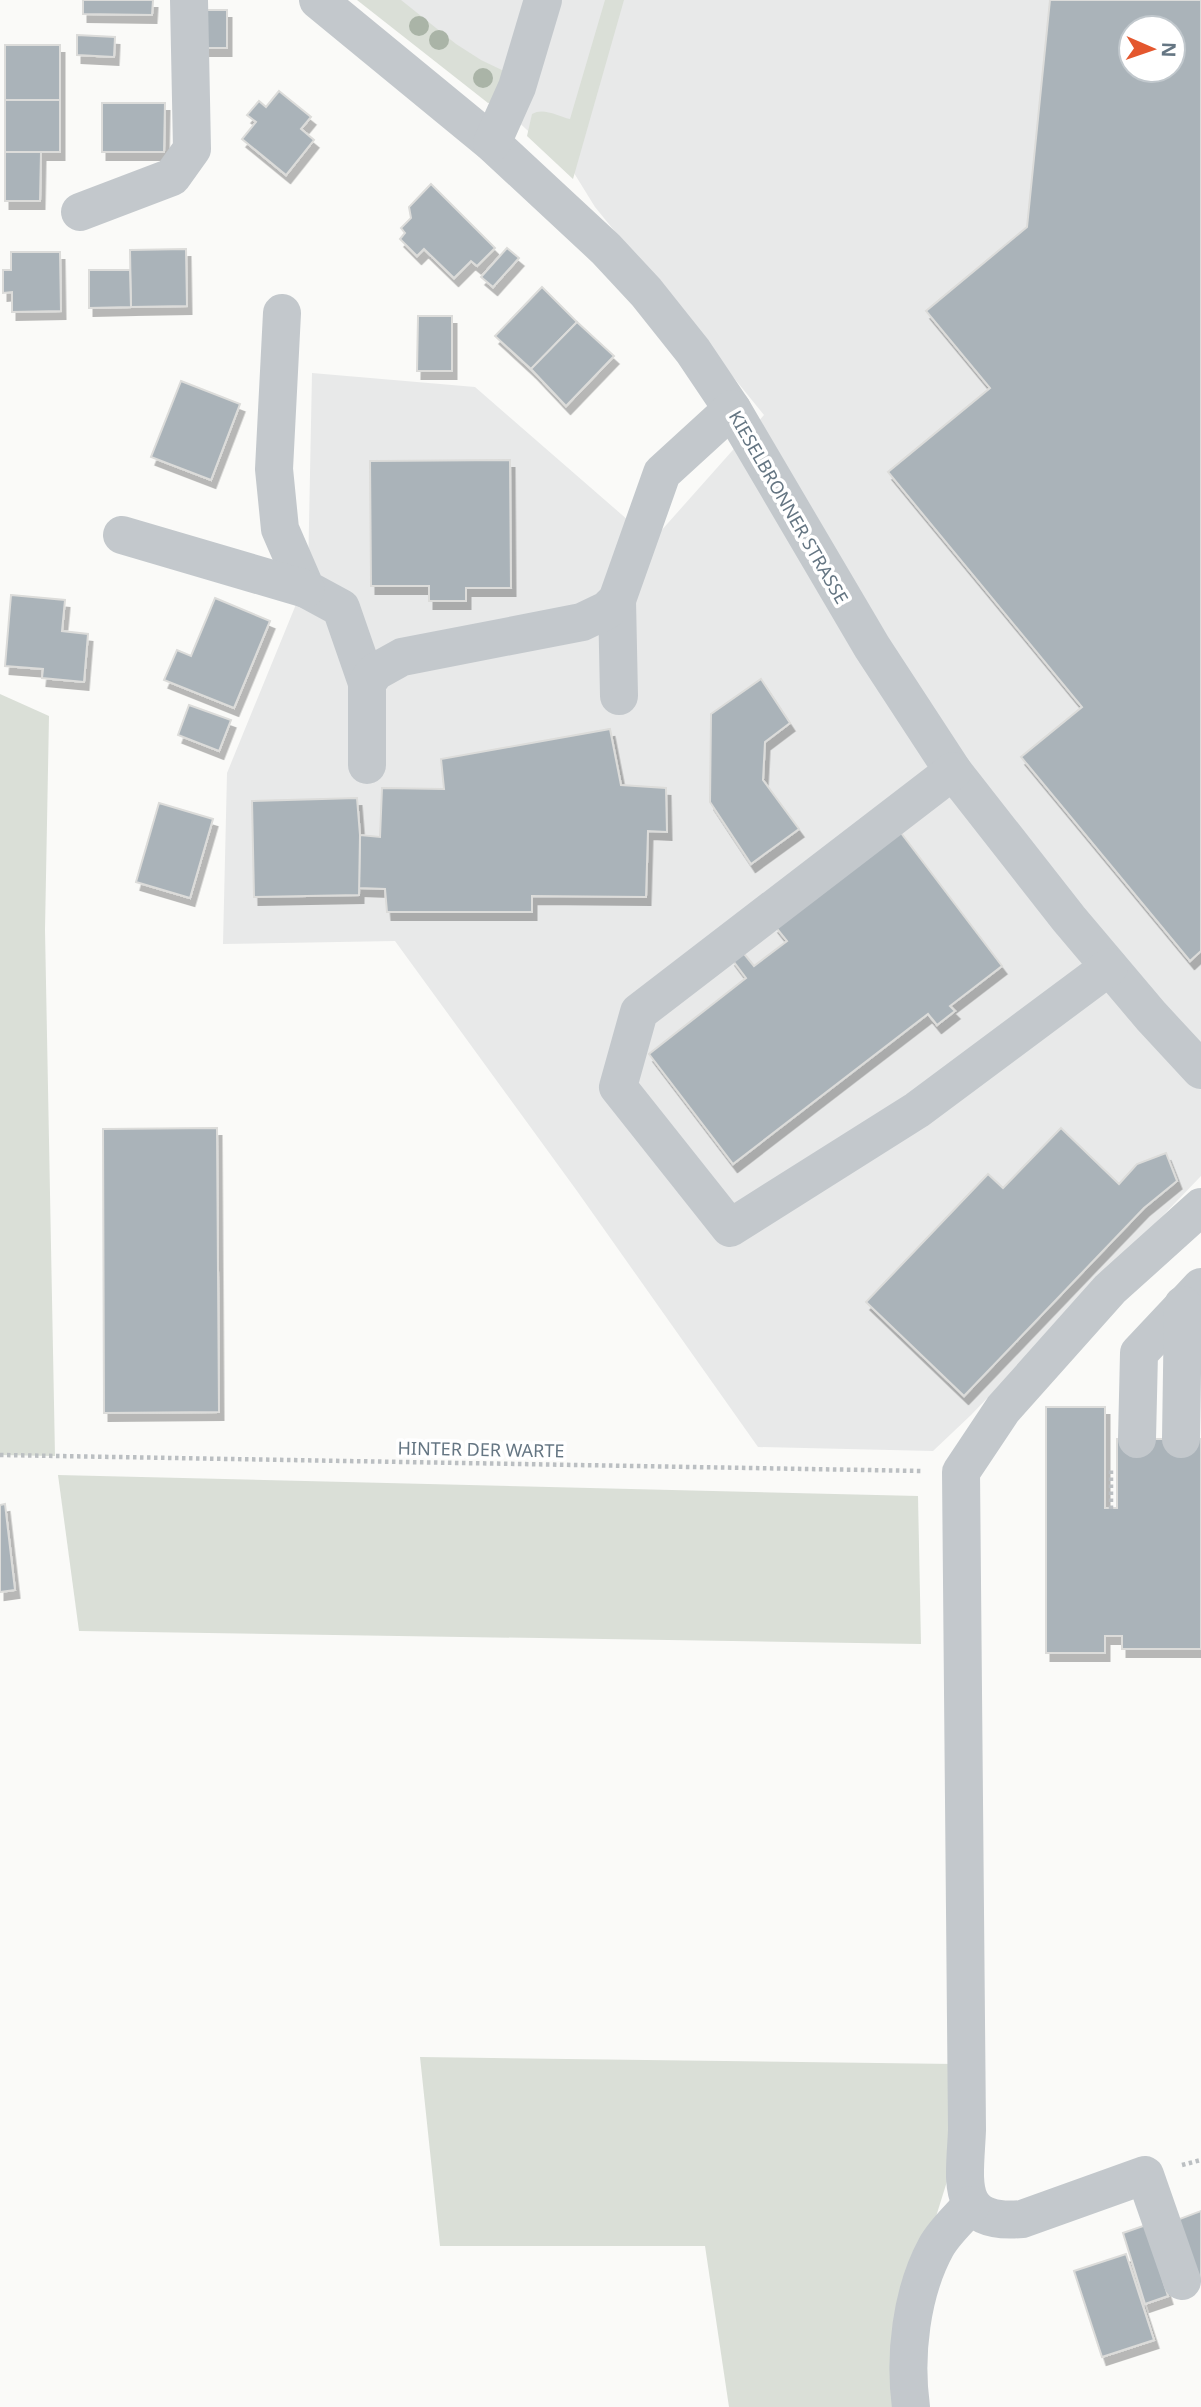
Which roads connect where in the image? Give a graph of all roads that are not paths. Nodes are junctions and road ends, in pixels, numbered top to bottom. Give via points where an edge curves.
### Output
1 (189, 0) edge
2 (318, 0) edge
3 (543, 0) edge
4 (492, 143) junction
5 (80, 212) dead end
6 (282, 313) dead end
7 (732, 410) junction
8 (122, 535) dead end
9 (306, 589) junction
10 (617, 600) junction
11 (367, 683) junction
12 (619, 696) dead end
13 (367, 765) dead end
14 (953, 771) junction
15 (1109, 967) junction
16 (1201, 1070) edge
17 (1201, 1207) edge
18 (1182, 1307) edge
19 (1159, 1439) dead end
20 (971, 2205) junction
21 (1182, 2281) dead end
22 (911, 2407) edge

1 - 5 street via 192,149 172,177
2 - 4 street, KIESELBRONNER STRASSE
3 - 4 street via 517,87
4 - 7 street, KIESELBRONNER STRASSE via 646,292
6 - 9 street via 274,468 280,529
7 - 10 street via 662,474
7 - 14 street, KIESELBRONNER STRASSE via 852,614
8 - 9 street
9 - 11 street via 341,608
10 - 11 street via 582,622 402,657 375,672
10 - 12 street
11 - 13 street
14 - 15 street, KIESELBRONNER STRASSE
14 - 15 street via 639,1013 618,1087 730,1228 917,1110
15 - 16 street, KIESELBRONNER STRASSE
17 - 20 street via 1110,1289 1003,1409 961,1472 965,2177
18 - 19 street
20 - 21 street via 985,2217 1022,2219 1145,2175
20 - 22 street via 936,2246 920,2289 911,2328

